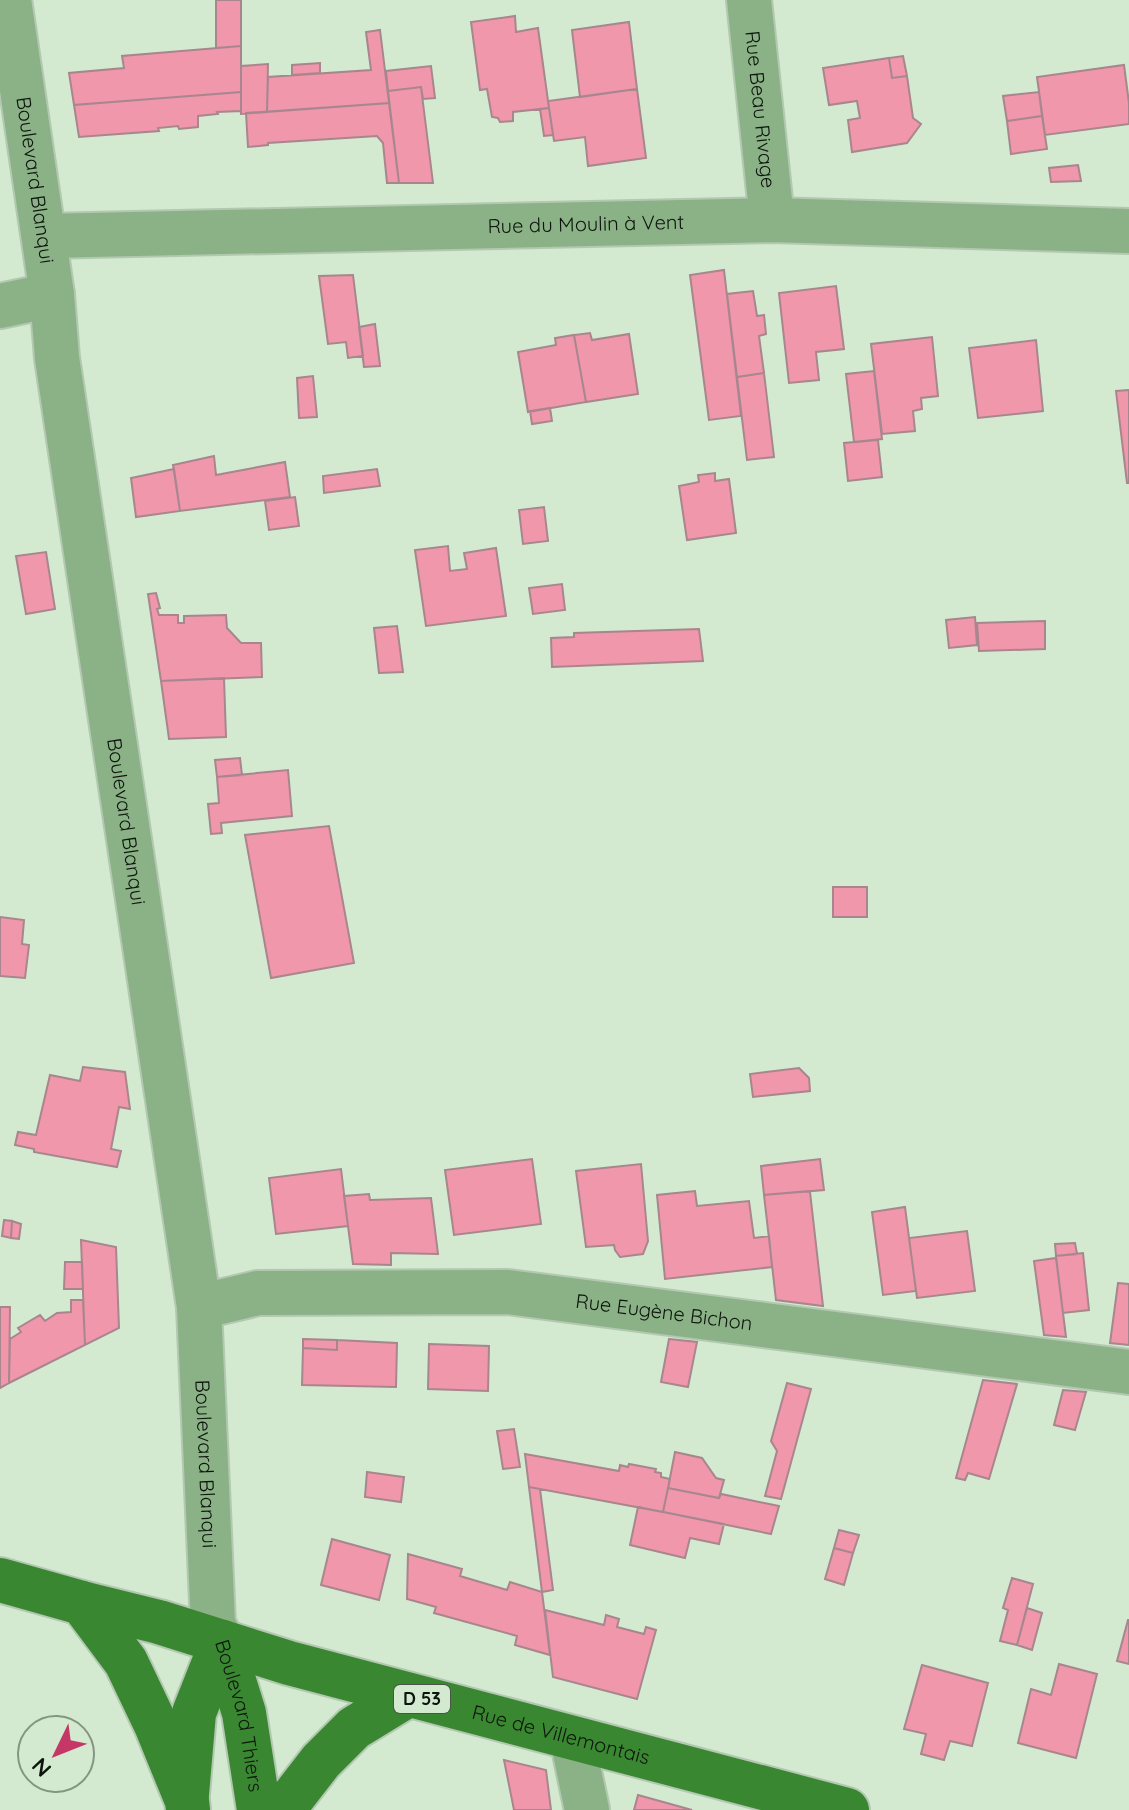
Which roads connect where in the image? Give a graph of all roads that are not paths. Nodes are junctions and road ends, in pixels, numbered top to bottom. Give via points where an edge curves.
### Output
1 (9, 0) edge
2 (749, 0) edge
3 (772, 220) junction
4 (1129, 231) edge
5 (44, 236) junction
6 (52, 295) junction
7 (0, 306) edge
8 (199, 1307) junction
9 (1129, 1372) edge
10 (0, 1580) edge
11 (82, 1603) junction
12 (222, 1642) junction
13 (408, 1695) junction
14 (572, 1738) junction
15 (187, 1806) edge
16 (259, 1810) edge
17 (283, 1810) edge
18 (587, 1810) edge
19 (847, 1810) edge

1 - 5 street, Boulevard Blanqui
2 - 3 street, Rue Beau Rivage
3 - 4 street, Rue du Moulin à Vent
3 - 5 street, Rue du Moulin à Vent
5 - 6 street, Boulevard Blanqui
6 - 7 street
6 - 8 street, Boulevard Blanqui via 59,374
8 - 9 street, Rue Eugène Bichon via 258,1293 508,1292
8 - 12 street, Boulevard Blanqui via 213,1624
10 - 11 main road, Rue de Villemontais / D 53
11 - 12 main road, Rue de Villemontais / D 53
11 - 15 main road, Boulevard Thiers via 126,1662
12 - 13 main road, Rue de Villemontais / D 53
12 - 15 main road, Boulevard Thiers via 194,1713
12 - 16 main road, Boulevard Thiers via 244,1713
13 - 14 main road, Rue de Villemontais / D 53
13 - 17 main road, Boulevard Thiers via 354,1728
14 - 18 street
14 - 19 main road, Rue de Villemontais / D 53

